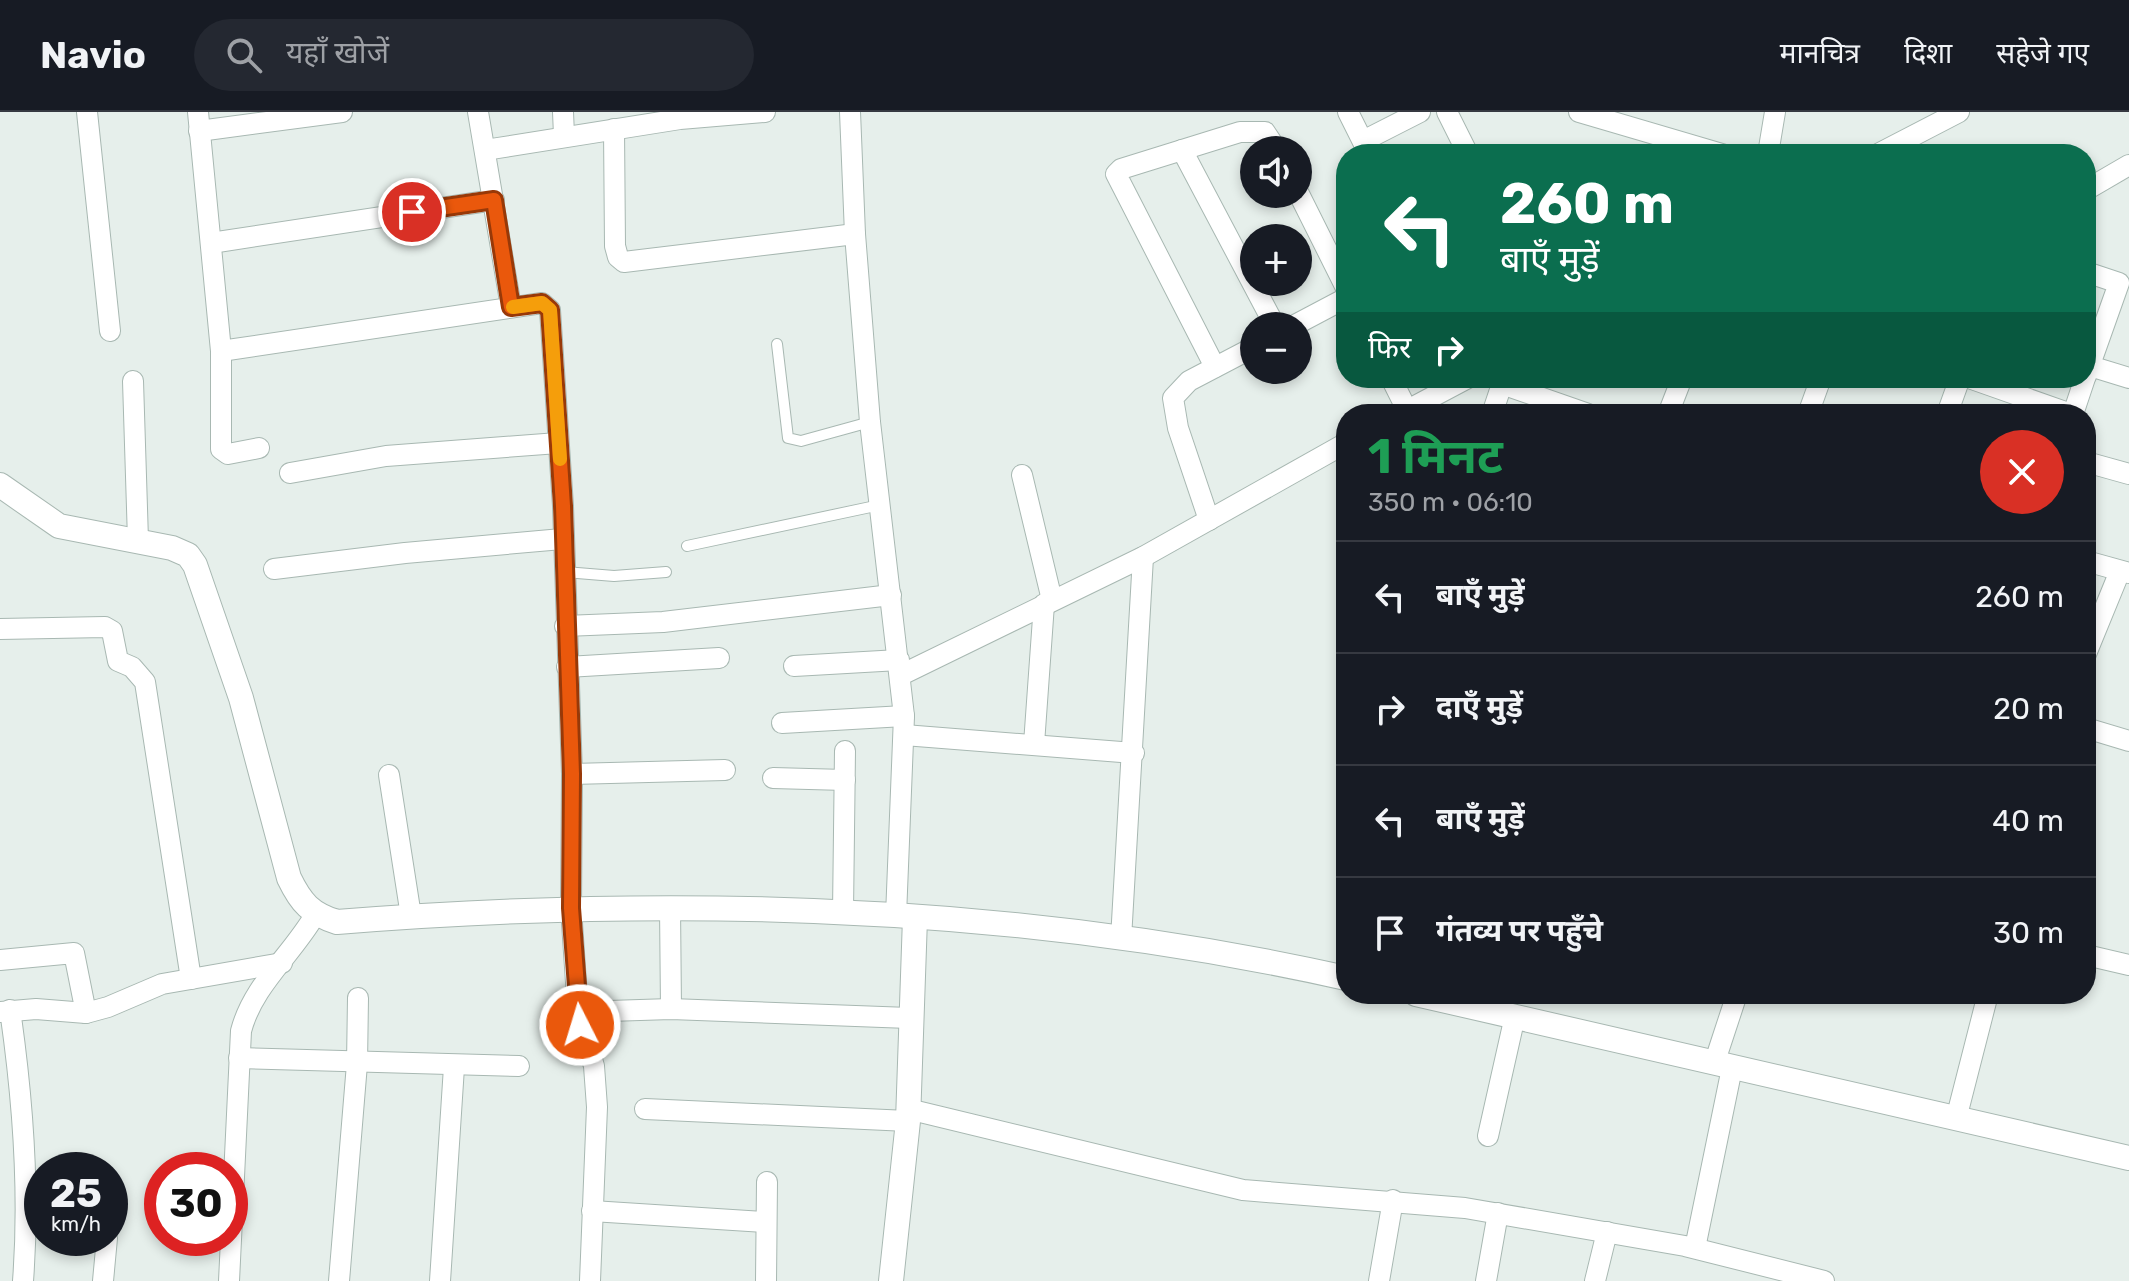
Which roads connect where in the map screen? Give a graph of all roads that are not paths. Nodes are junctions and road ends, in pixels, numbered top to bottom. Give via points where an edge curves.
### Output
1 (87, 112) edge
2 (342, 112) edge
3 (478, 112) edge
4 (563, 112) edge
5 (765, 112) edge
6 (850, 112) edge
7 (1348, 112) edge
8 (1420, 112) edge
9 (1447, 112) edge
10 (1579, 112) edge
11 (1775, 112) edge
12 (1959, 112) edge
13 (680, 116) edge
14 (198, 122) edge
15 (614, 129) junction
16 (564, 135) junction
17 (1268, 136) edge
18 (1364, 144) edge
19 (1372, 144) edge
20 (1463, 144) edge
21 (1688, 144) edge
22 (1770, 144) edge
23 (1897, 144) edge
24 (485, 150) junction
25 (1182, 150) junction
26 (2129, 165) edge
27 (2096, 184) edge
28 (494, 200) junction
29 (1306, 208) edge
30 (855, 234) junction
31 (211, 243) junction
32 (1336, 268) edge
33 (2096, 275) edge
34 (2124, 284) edge
35 (1336, 303) edge
36 (511, 307) junction
37 (1268, 312) edge
38 (1312, 316) edge
39 (110, 331) dead end
40 (777, 344) dead end
41 (221, 351) junction
42 (2096, 351) edge
43 (1240, 354) edge
44 (1215, 367) junction
45 (2096, 374) edge
46 (2129, 378) edge
47 (133, 381) dead end
48 (1449, 388) edge
49 (1521, 388) edge
50 (1998, 388) edge
51 (1418, 404) edge
52 (1562, 404) edge
53 (2043, 404) edge
54 (870, 422) junction
55 (558, 443) junction
56 (259, 448) dead end
57 (1336, 449) edge
58 (2096, 465) edge
59 (290, 473) dead end
60 (2129, 474) edge
61 (1022, 475) dead end
62 (0, 485) edge
63 (880, 505) junction
64 (1209, 520) junction
65 (562, 539) junction
66 (138, 540) junction
67 (687, 546) dead end
68 (1143, 557) junction
69 (2096, 564) edge
70 (274, 569) dead end
71 (563, 572) junction
72 (666, 572) dead end
73 (2125, 572) edge
74 (891, 595) junction
75 (1048, 602) junction
76 (565, 626) junction
77 (0, 629) edge
78 (2096, 633) edge
79 (719, 658) dead end
80 (794, 666) dead end
81 (567, 667) junction
82 (900, 668) junction
83 (782, 723) dead end
84 (904, 726) junction
85 (2096, 731) edge
86 (2129, 741) edge
87 (1034, 744) junction
88 (845, 751) dead end
89 (1134, 753) junction
90 (725, 770) dead end
91 (572, 774) junction
92 (389, 775) dead end
93 (773, 778) dead end
94 (845, 780) junction
95 (670, 907) junction
96 (571, 908) junction
97 (843, 912) junction
98 (315, 915) junction
99 (411, 916) junction
100 (906, 917) junction
101 (1121, 939) junction
102 (2096, 957) edge
103 (0, 960) edge
104 (282, 963) junction
105 (2129, 965) edge
106 (1336, 976) edge
107 (191, 979) junction
108 (358, 998) dead end
109 (1480, 1004) edge
110 (1735, 1004) edge
111 (1985, 1004) edge
112 (1506, 1008) edge
113 (671, 1009) junction
114 (5, 1011) edge
115 (578, 1012) junction
116 (86, 1013) junction
117 (909, 1018) junction
118 (239, 1058) junction
119 (357, 1064) junction
120 (519, 1066) dead end
121 (1723, 1066) junction
122 (454, 1067) junction
123 (645, 1109) dead end
124 (908, 1115) junction
125 (1956, 1119) junction
126 (1488, 1136) dead end
127 (2129, 1158) edge
128 (767, 1182) dead end
129 (1393, 1200) junction
130 (592, 1211) junction
131 (1498, 1213) junction
132 (765, 1222) junction
133 (1607, 1232) junction
134 (1695, 1248) junction
135 (105, 1256) edge
136 (23, 1281) edge
137 (103, 1281) edge
138 (229, 1281) edge
139 (339, 1281) edge
140 (440, 1281) edge
141 (590, 1281) edge
142 (766, 1281) edge
143 (891, 1281) edge
144 (1379, 1281) edge
145 (1486, 1281) edge
146 (1595, 1281) edge
147 (1824, 1281) edge

1 - 39 street
2 - 14 street
3 - 24 street
4 - 16 street
5 - 13 street
6 - 30 street
7 - 18 street
8 - 19 street
9 - 20 street
10 - 21 street
11 - 22 street
12 - 23 street
13 - 15 street
14 - 31 street
15 - 16 street
15 - 30 street via 615,246 624,262
16 - 24 street
17 - 25 street via 1255,130
24 - 28 street
25 - 37 street
25 - 44 street via 1121,169 1116,179
26 - 27 street
28 - 31 street
28 - 36 street
29 - 32 street
30 - 54 street
31 - 41 street
33 - 34 street
34 - 42 street
35 - 38 street
36 - 41 street
36 - 55 street via 542,303 550,310
40 - 54 lane via 788,438 801,441
41 - 56 street via 221,449 228,454
43 - 44 street
44 - 64 street via 1189,381 1173,398
45 - 46 street
47 - 66 street
48 - 51 street
49 - 52 street
50 - 53 street
54 - 63 street
55 - 59 street via 386,456
55 - 65 street
57 - 64 street
58 - 60 street
61 - 75 street
62 - 66 street via 59,526
63 - 67 lane
63 - 74 street
64 - 68 street
65 - 70 street
65 - 71 street
66 - 98 street via 180,551 195,565 241,698 289,878 299,900
68 - 75 street
68 - 89 street
69 - 73 street
71 - 72 lane
71 - 76 street
73 - 78 street
74 - 76 street via 663,622
74 - 82 street
75 - 82 street
75 - 87 street
76 - 81 street
77 - 107 street via 110,628 118,661 145,682
79 - 81 street
80 - 82 street
81 - 91 street
82 - 84 street
83 - 84 street
84 - 87 street
84 - 100 street
85 - 86 street
87 - 89 street
88 - 94 street
89 - 101 street
90 - 91 street
91 - 96 street
92 - 99 street
93 - 94 street
94 - 97 street
95 - 96 street
95 - 97 street
95 - 113 street
96 - 99 street
96 - 115 street
97 - 100 street
98 - 99 street via 337,922
98 - 104 street
100 - 101 street
100 - 117 street
101 - 106 street
102 - 105 street
103 - 116 street via 74,953
104 - 107 street
104 - 118 street via 247,1007
107 - 116 street via 162,984
108 - 119 street
109 - 112 street
110 - 121 street
111 - 125 street
112 - 121 street
112 - 126 street
113 - 115 street
113 - 117 street
114 - 116 street
114 - 136 street via 22,1091
115 - 130 street via 594,1066 597,1107
117 - 124 street
118 - 119 street
118 - 138 street
119 - 122 street
119 - 139 street
120 - 122 street
121 - 125 street
121 - 134 street
122 - 140 street
123 - 124 street
124 - 129 street via 1243,1190
124 - 143 street
125 - 127 street
128 - 132 street
129 - 131 street
129 - 144 street
130 - 132 street
130 - 141 street
131 - 133 street
131 - 145 street
132 - 142 street
133 - 134 street
133 - 146 street
134 - 147 street
135 - 137 street

